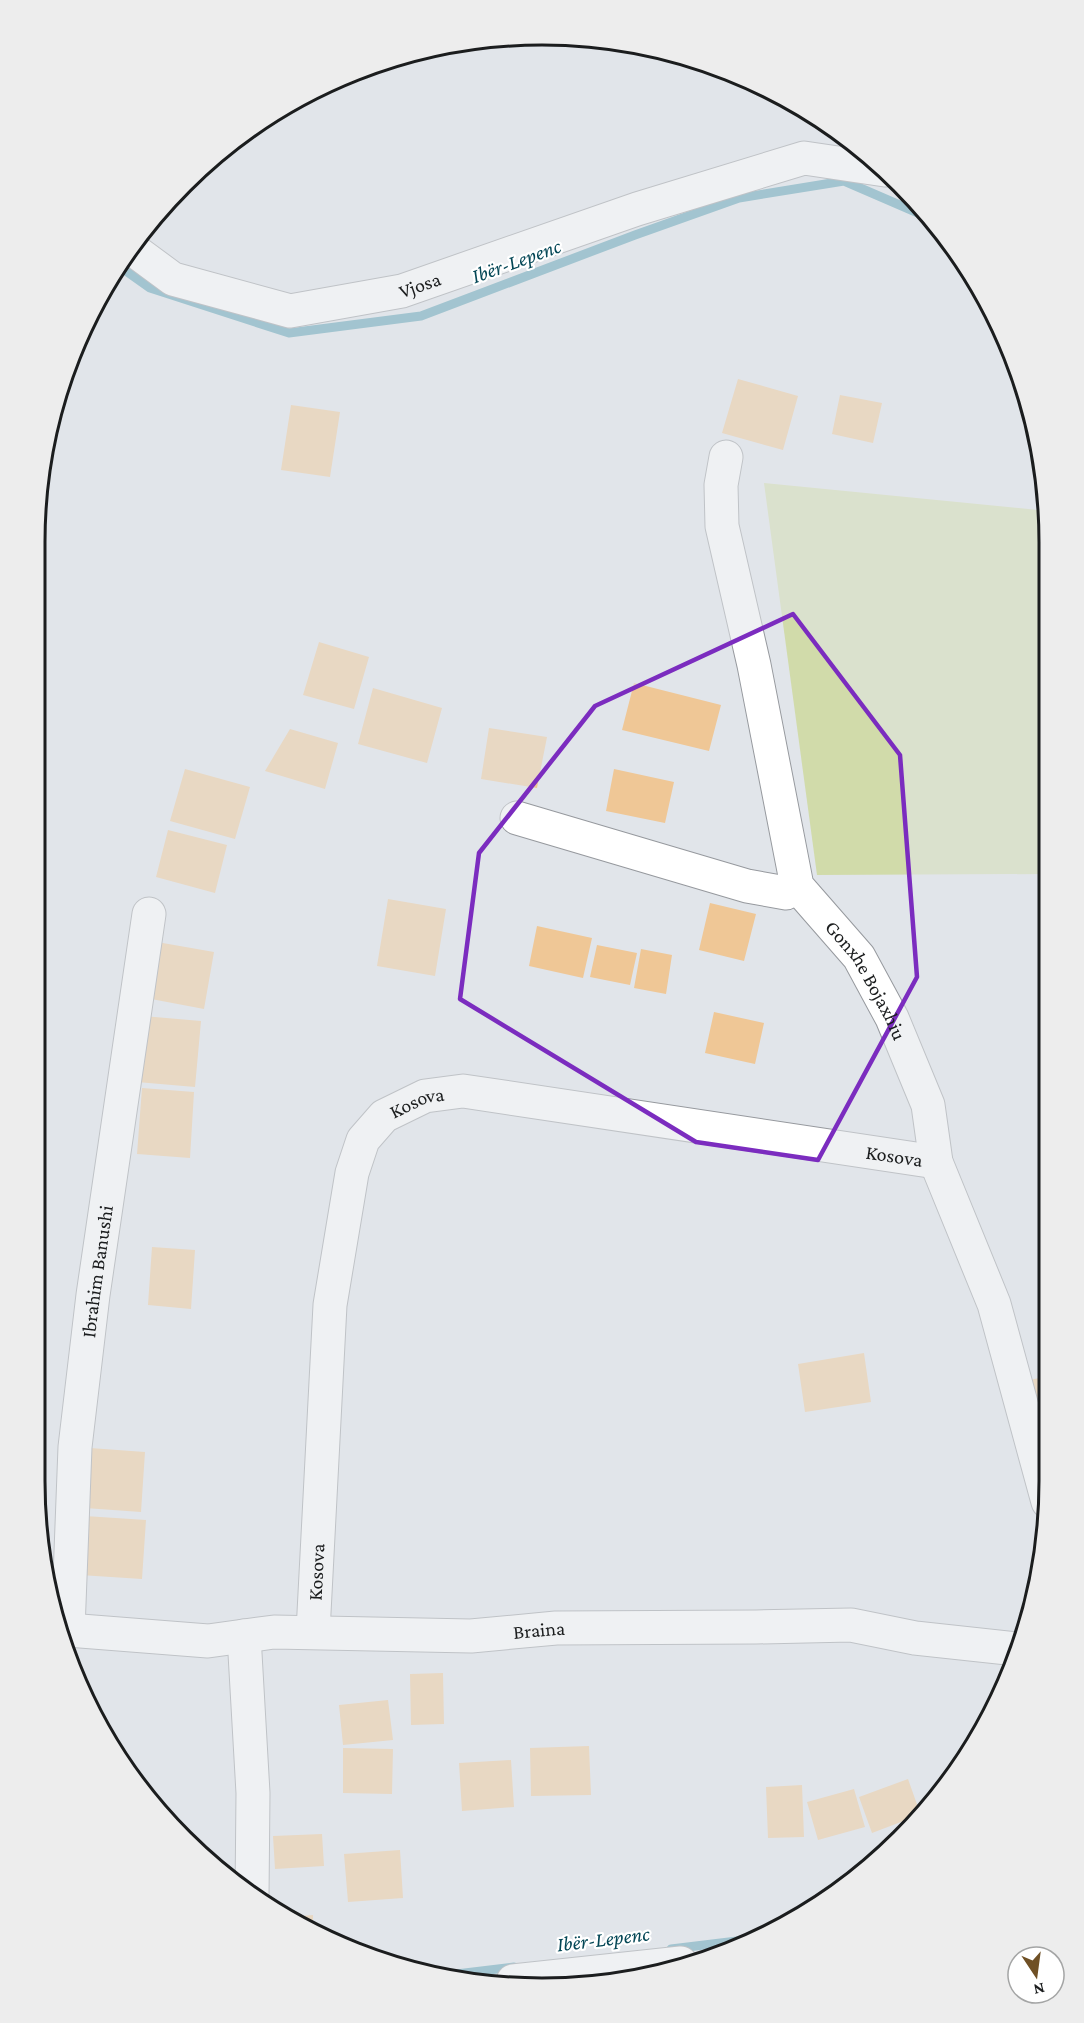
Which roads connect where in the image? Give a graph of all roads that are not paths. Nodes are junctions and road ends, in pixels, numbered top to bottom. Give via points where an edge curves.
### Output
1 (870, 168) edge
2 (138, 253) edge
3 (726, 457) dead end
4 (517, 818) dead end
5 (797, 886) junction
6 (149, 914) dead end
7 (936, 1162) junction
8 (1039, 1469) edge
9 (64, 1616) edge
10 (68, 1629) edge
11 (313, 1632) junction
12 (244, 1636) junction
13 (1010, 1648) edge
14 (252, 1884) edge
15 (638, 1968) edge
16 (542, 1978) edge

1 - 2 street, Vjosa via 804,158 637,209 402,291 290,311 173,279
3 - 5 street via 721,485 722,526
4 - 5 street via 747,886 786,893
5 - 7 street, Gonxhe Bojaxhiu via 859,957 892,1018 927,1104
6 - 9 street, Ibrahim Banushi via 93,1294 75,1447
7 - 8 street, Gonxhe Bojaxhiu via 994,1304
7 - 11 street, Kosova via 463,1091 425,1096 384,1116 363,1140 352,1173 330,1305
10 - 12 street, Braina via 208,1641
11 - 12 street, Braina
11 - 13 street, Braina via 471,1636 556,1628 852,1624 915,1638
12 - 14 street via 253,1793
15 - 16 street

